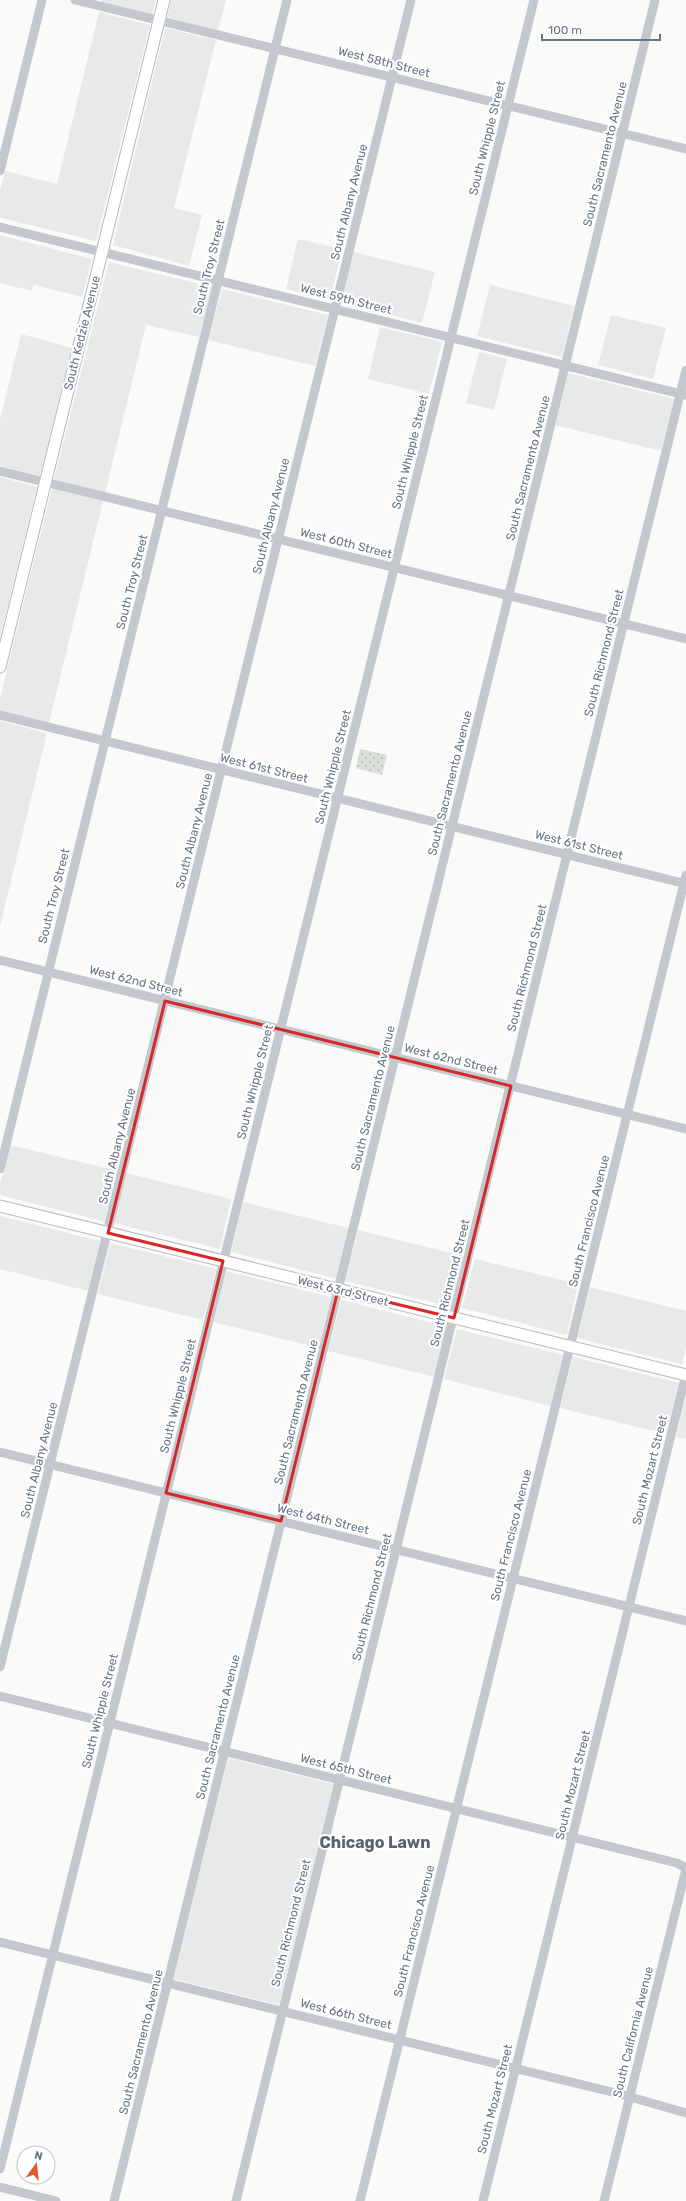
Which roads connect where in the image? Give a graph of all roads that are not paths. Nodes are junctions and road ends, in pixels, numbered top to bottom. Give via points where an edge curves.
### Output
1 (42, 0) edge
2 (75, 0) edge
3 (164, 0) edge
4 (287, 0) edge
5 (411, 0) edge
6 (534, 0) edge
7 (655, 0) edge
8 (159, 20) junction
9 (276, 48) junction
10 (392, 77) junction
11 (508, 105) junction
12 (622, 133) junction
13 (686, 149) edge
14 (0, 171) edge
15 (0, 227) edge
16 (102, 251) junction
17 (218, 280) junction
18 (335, 309) junction
19 (451, 337) junction
20 (565, 365) junction
21 (686, 370) edge
22 (683, 394) edge
23 (0, 471) edge
24 (45, 482) junction
25 (162, 510) junction
26 (278, 539) junction
27 (394, 567) junction
28 (509, 596) junction
29 (624, 624) junction
30 (686, 639) edge
31 (0, 667) edge
32 (0, 715) edge
33 (105, 741) junction
34 (222, 770) junction
35 (337, 798) junction
36 (452, 826) junction
37 (567, 855) junction
38 (685, 881) edge
39 (0, 960) edge
40 (48, 972) junction
41 (165, 1001) junction
42 (280, 1029) junction
43 (395, 1057) junction
44 (511, 1086) junction
45 (627, 1115) junction
46 (686, 1129) edge
47 (0, 1169) edge
48 (0, 1206) edge
49 (108, 1233) junction
50 (223, 1261) junction
51 (338, 1290) junction
52 (454, 1318) junction
53 (570, 1346) junction
54 (686, 1375) edge
55 (0, 1452) edge
56 (50, 1464) junction
57 (166, 1493) junction
58 (281, 1521) junction
59 (396, 1549) junction
60 (513, 1578) junction
61 (629, 1607) junction
62 (686, 1621) edge
63 (0, 1667) edge
64 (0, 1696) edge
65 (110, 1723) junction
66 (224, 1752) junction
67 (339, 1780) junction
68 (456, 1809) junction
69 (572, 1838) junction
70 (686, 1868) edge
71 (0, 1942) edge
72 (53, 1955) junction
73 (168, 1983) junction
74 (282, 2011) junction
75 (399, 2040) junction
76 (515, 2068) junction
77 (629, 2098) junction
78 (686, 2113) edge
79 (0, 2169) edge
80 (0, 2187) edge
81 (56, 2201) edge
82 (114, 2201) edge
83 (236, 2201) edge
84 (360, 2201) edge
85 (483, 2201) edge
86 (604, 2201) edge

1 - 14 street
2 - 8 street, West 58th Street
3 - 8 main road, South Kedzie Avenue
4 - 9 street, South Troy Street
5 - 10 street, South Albany Avenue
6 - 11 street, South Whipple Street
7 - 12 street, South Sacramento Avenue
8 - 9 street, West 58th Street
8 - 16 main road, South Kedzie Avenue
9 - 10 street, West 58th Street
9 - 17 street, South Troy Street
10 - 11 street, West 58th Street
10 - 18 street, South Albany Avenue
11 - 12 street, West 58th Street
11 - 19 street, South Whipple Street
12 - 13 street, West 58th Street
12 - 20 street, South Sacramento Avenue
15 - 16 street, West 59th Street
16 - 17 street, West 59th Street
16 - 24 main road, South Kedzie Avenue
17 - 18 street, West 59th Street
17 - 25 street, South Troy Street
18 - 19 street, West 59th Street
18 - 26 street, South Albany Avenue
19 - 20 street, West 59th Street
19 - 27 street, South Whipple Street
20 - 22 street, West 59th Street
20 - 28 street, South Sacramento Avenue
21 - 22 street, South Richmond Street
22 - 29 street, South Richmond Street
23 - 24 street, West 60th Street
24 - 25 street, West 60th Street
24 - 31 main road, South Kedzie Avenue
25 - 26 street, West 60th Street
25 - 33 street, South Troy Street
26 - 27 street, West 60th Street
26 - 34 street, South Albany Avenue
27 - 28 street, West 60th Street
27 - 35 street, South Whipple Street
28 - 29 street, West 60th Street
28 - 36 street, South Sacramento Avenue
29 - 30 street, West 60th Street
29 - 37 street, South Richmond Street
32 - 33 street, West 61st Street
33 - 34 street, West 61st Street
33 - 40 street, South Troy Street
34 - 35 street, West 61st Street
34 - 41 street, South Albany Avenue
35 - 36 street, West 61st Street
35 - 42 street, South Whipple Street
36 - 37 street, West 61st Street
36 - 43 street, South Sacramento Avenue
37 - 38 street, West 61st Street
37 - 44 street, South Richmond Street
38 - 45 street, South Francisco Avenue
39 - 40 street, West 62nd Street
40 - 41 street, West 62nd Street
40 - 47 street, South Troy Street
41 - 42 street, West 62nd Street
41 - 49 street, South Albany Avenue
42 - 43 street, West 62nd Street
42 - 50 street, South Whipple Street
43 - 44 street, West 62nd Street
43 - 51 street, South Sacramento Avenue
44 - 45 street, West 62nd Street
44 - 52 street, South Richmond Street
45 - 46 street, West 62nd Street
45 - 53 street, South Francisco Avenue
48 - 49 main road, West 63rd Street
49 - 50 main road, West 63rd Street
49 - 56 street, South Albany Avenue
50 - 51 main road, West 63rd Street
50 - 57 street, South Whipple Street
51 - 52 main road, West 63rd Street
51 - 58 street, South Sacramento Avenue
52 - 53 main road, West 63rd Street
52 - 59 street, South Richmond Street
53 - 54 main road, West 63rd Street
53 - 60 street, South Francisco Avenue
54 - 61 street, South Mozart Street
55 - 56 street, West 64th Street
56 - 57 street, West 64th Street
56 - 63 street, South Albany Avenue
57 - 58 street, West 64th Street
57 - 65 street, South Whipple Street
58 - 59 street, West 64th Street
58 - 66 street, South Sacramento Avenue
59 - 60 street, West 64th Street
59 - 67 street, South Richmond Street
60 - 61 street, West 64th Street
60 - 68 street, South Francisco Avenue
61 - 62 street, West 64th Street
61 - 69 street, South Mozart Street
64 - 65 street, West 65th Street
65 - 66 street, West 65th Street
65 - 72 street, South Whipple Street
66 - 67 street, West 65th Street
66 - 73 street, South Sacramento Avenue
67 - 68 street, West 65th Street
67 - 74 street, South Richmond Street
68 - 69 street, West 65th Street
68 - 75 street, South Francisco Avenue
69 - 70 street, West 65th Street via 677,1863
69 - 76 street, South Mozart Street
70 - 77 street, South California Avenue
71 - 72 street, West 66th Street
72 - 73 street, West 66th Street
72 - 79 street, South Whipple Street
73 - 74 street, West 66th Street
73 - 82 street, South Sacramento Avenue
74 - 75 street, West 66th Street
74 - 83 street, South Richmond Street
75 - 76 street, West 66th Street
75 - 84 street, South Francisco Avenue
76 - 77 street, West 66th Street
76 - 85 street, South Mozart Street
77 - 78 street, West 66th Street
77 - 86 street, South California Avenue
80 - 81 street

